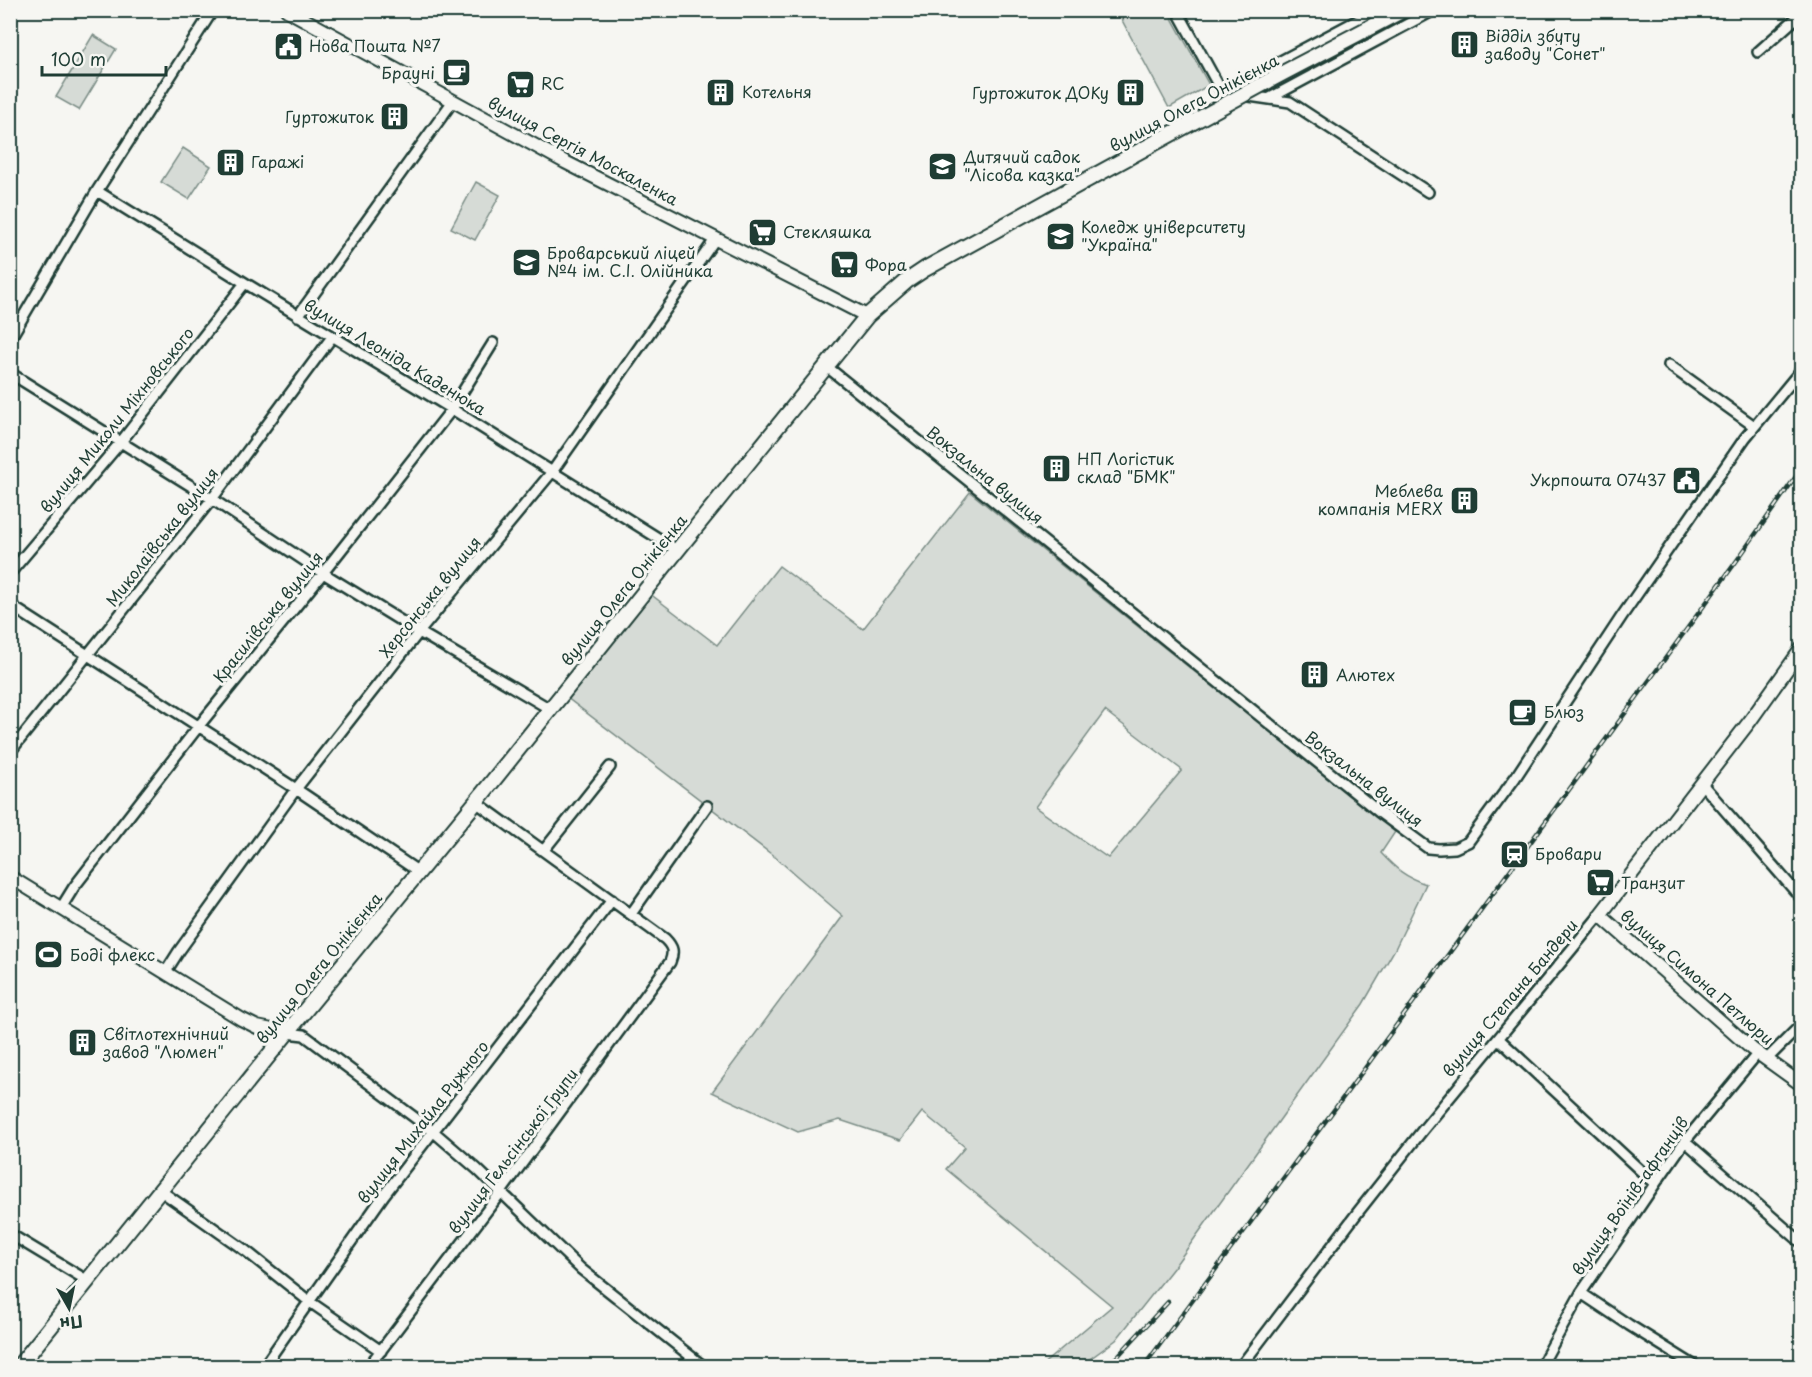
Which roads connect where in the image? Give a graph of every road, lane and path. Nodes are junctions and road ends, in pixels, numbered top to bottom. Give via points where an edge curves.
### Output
1 (213, 10) edge
2 (286, 10) edge
3 (1177, 10) edge
4 (1377, 10) edge
5 (1403, 10) edge
6 (1434, 10) edge
7 (1802, 12) edge
8 (1758, 52) dead end
9 (1222, 92) junction
10 (1270, 98) junction
11 (453, 101) junction
12 (96, 191) junction
13 (1428, 192) dead end
14 (716, 238) junction
15 (245, 283) junction
16 (298, 316) junction
17 (867, 316) junction
18 (332, 337) junction
19 (10, 339) edge
20 (493, 342) dead end
21 (1669, 365) dead end
22 (826, 366) junction
23 (1802, 369) edge
24 (10, 373) edge
25 (452, 409) junction
26 (1754, 426) junction
27 (120, 443) junction
28 (552, 472) junction
29 (212, 500) junction
30 (677, 550) junction
31 (10, 573) edge
32 (323, 573) junction
33 (10, 604) edge
34 (419, 632) junction
35 (1801, 651) edge
36 (88, 655) junction
37 (550, 709) junction
38 (198, 727) junction
39 (10, 752) edge
40 (610, 767) dead end
41 (1702, 784) junction
42 (296, 789) junction
43 (476, 802) junction
44 (707, 806) dead end
45 (544, 850) junction
46 (419, 872) junction
47 (10, 877) edge
48 (1802, 899) edge
49 (612, 900) junction
50 (60, 908) junction
51 (631, 914) junction
52 (1600, 915) junction
53 (165, 974) junction
54 (1802, 1024) edge
55 (287, 1033) junction
56 (1498, 1038) junction
57 (1762, 1057) junction
58 (1802, 1085) edge
59 (434, 1132) junction
60 (1685, 1141) junction
61 (1654, 1184) junction
62 (161, 1191) junction
63 (501, 1192) junction
64 (10, 1234) edge
65 (1802, 1243) edge
66 (88, 1281) junction
67 (1581, 1293) junction
68 (310, 1302) junction
69 (381, 1351) junction
70 (19, 1366) edge
71 (264, 1366) edge
72 (369, 1366) edge
73 (703, 1366) edge
74 (1241, 1366) edge
75 (1541, 1366) edge
76 (1695, 1366) edge

1 - 12 street
2 - 11 street, вулиця Сергія Москаленка
3 - 9 street
4 - 9 street
5 - 17 main road, вулиця Олега Онікієнка, bridge via 925,269
6 - 10 street
7 - 8 street
9 - 10 street
10 - 13 street via 1290,102
11 - 14 street, вулиця Сергія Москаленка
11 - 16 street
12 - 15 street, вулиця Леоніда Каденюка
12 - 19 street
14 - 17 street, вулиця Сергія Москаленка
14 - 28 street, Херсонська вулиця
15 - 16 street, вулиця Леоніда Каденюка
15 - 27 street, вулиця Миколи Міхновського
16 - 18 street, вулиця Леоніда Каденюка
17 - 22 main road, вулиця Олега Онікієнка
18 - 25 street, вулиця Леоніда Каденюка
18 - 29 street, Миколаївська вулиця
20 - 25 street, Красилівська вулиця
21 - 26 street
22 - 26 street, Вокзальна вулиця via 1379,812 1428,848 1439,849 1467,842 1515,778
22 - 30 main road, вулиця Олега Онікієнка
23 - 26 street, Вокзальна вулиця
24 - 27 street
25 - 28 street, вулиця Леоніда Каденюка
25 - 32 street, Красилівська вулиця
27 - 29 street
27 - 31 street, вулиця Миколи Міхновського
28 - 30 street, вулиця Леоніда Каденюка
28 - 34 street, Херсонська вулиця
29 - 32 street
29 - 36 street, Миколаївська вулиця
30 - 37 main road, вулиця Олега Онікієнка
32 - 34 street
32 - 38 street, Красилівська вулиця
33 - 36 street
34 - 37 street
34 - 42 street, Херсонська вулиця
35 - 41 street, вулиця Степана Бандери
36 - 38 street
36 - 39 street, Миколаївська вулиця
37 - 43 main road, вулиця Олега Онікієнка
38 - 42 street
38 - 50 street, Красилівська вулиця
40 - 45 street
41 - 48 street
41 - 52 street, вулиця Степана Бандери
42 - 46 street
42 - 53 street, Херсонська вулиця
43 - 45 street
43 - 46 main road, вулиця Олега Онікієнка
44 - 51 street
45 - 49 street
46 - 55 main road, вулиця Олега Онікієнка
47 - 50 street
49 - 51 street
49 - 59 street, вулиця Михайла Ружного
50 - 53 street
51 - 63 street, вулиця Гельсінської Групи via 665,939 673,950 670,962
52 - 56 street, вулиця Степана Бандери
52 - 57 street, вулиця Симона Петлюри
53 - 55 street via 257,1027
54 - 57 street, вулиця Воїнів-афганців
55 - 59 street via 304,1035
55 - 62 main road, вулиця Олега Онікієнка
56 - 61 street
56 - 74 street, вулиця Степана Бандери
57 - 58 street, вулиця Симона Петлюри
57 - 60 street, вулиця Воїнів-афганців
59 - 63 street
59 - 68 street, вулиця Михайла Ружного via 384,1195
60 - 61 street, вулиця Воїнів-афганців
60 - 65 street
61 - 67 street, вулиця Воїнів-афганців
62 - 66 main road, вулиця Олега Онікієнка
62 - 68 street
63 - 69 street, вулиця Гельсінської Групи
63 - 73 street via 581,1269
64 - 66 street
66 - 70 main road, вулиця Олега Онікієнка
67 - 75 street, вулиця Воїнів-афганців
67 - 76 street
68 - 69 street
68 - 71 street, вулиця Михайла Ружного
69 - 72 street, вулиця Гельсінської Групи

